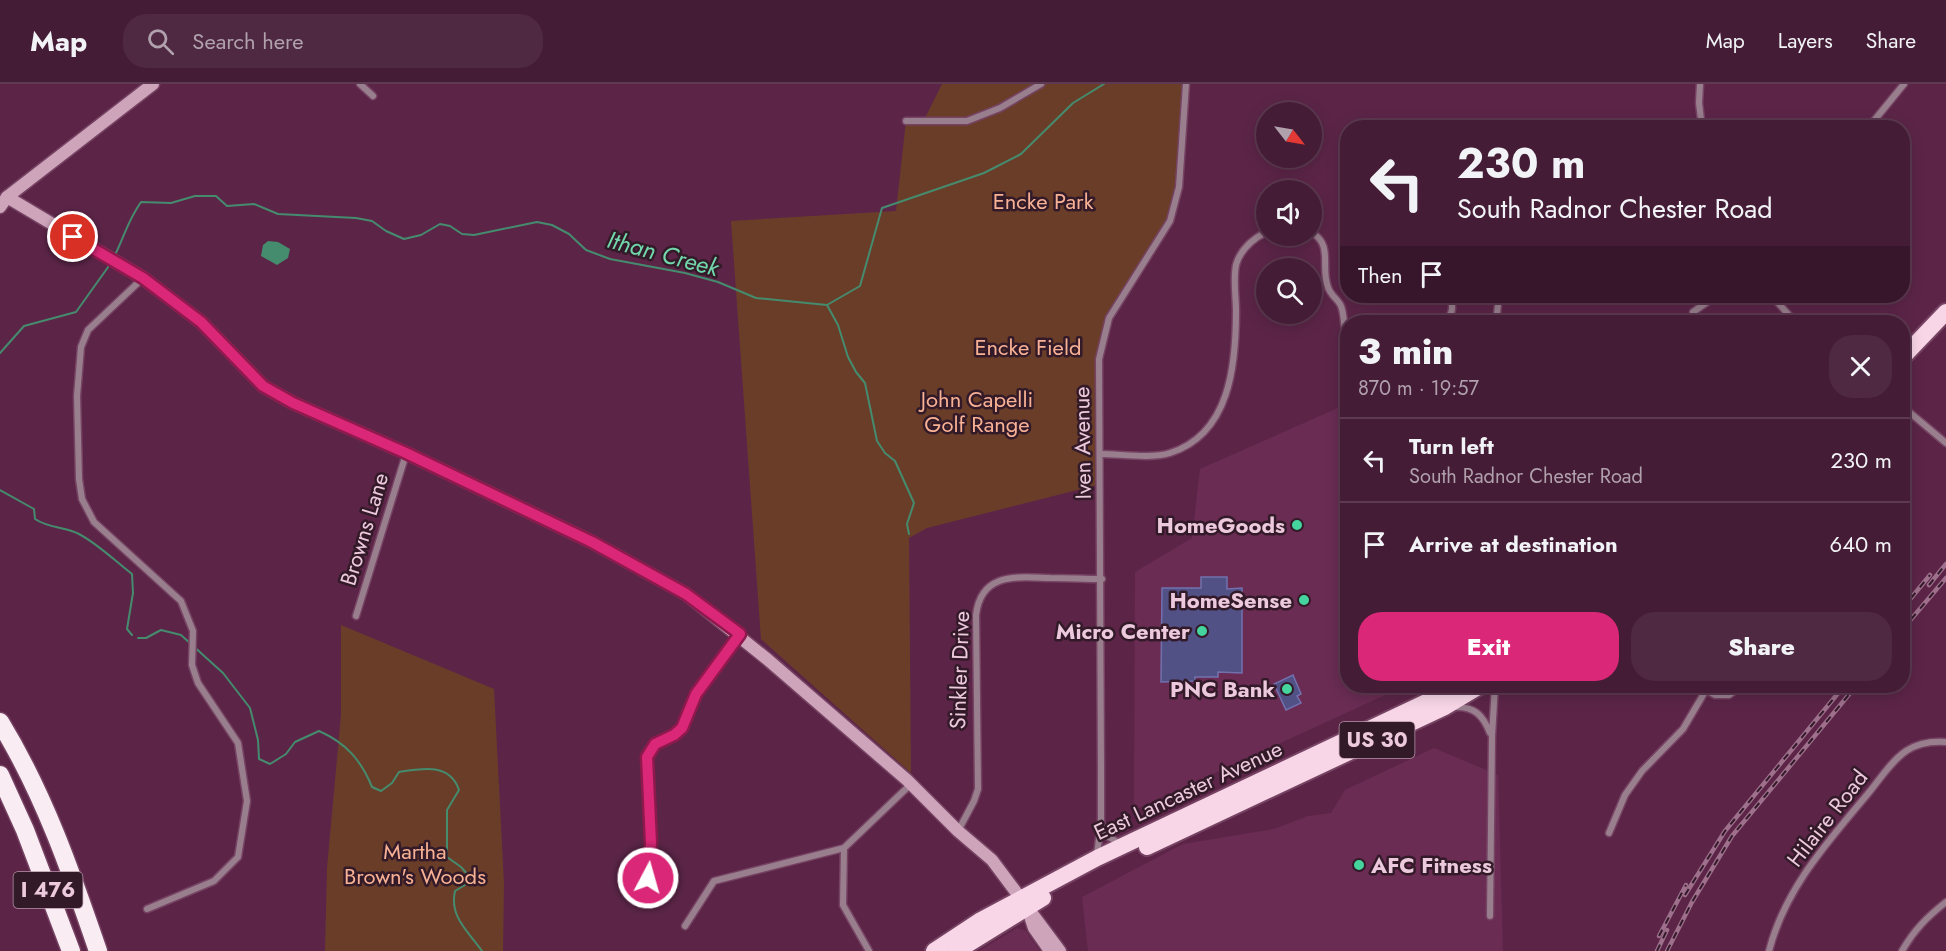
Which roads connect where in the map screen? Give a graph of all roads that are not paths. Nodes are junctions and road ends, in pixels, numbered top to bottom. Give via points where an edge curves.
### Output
1 (153, 84) edge
2 (360, 84) edge
3 (1041, 84) edge
4 (1186, 84) edge
5 (1700, 84) edge
6 (1904, 84) edge
7 (373, 96) dead end
8 (1701, 120) edge
9 (1875, 120) edge
10 (906, 121) dead end
11 (3, 202) edge
12 (1256, 239) edge
13 (1322, 242) edge
14 (143, 278) junction
15 (1706, 303) edge
16 (1778, 303) edge
17 (1693, 312) dead end
18 (1946, 312) edge
19 (1343, 315) edge
20 (1789, 315) edge
21 (1910, 350) edge
22 (1910, 413) edge
23 (1946, 443) edge
24 (406, 453) junction
25 (1101, 454) junction
26 (1102, 579) junction
27 (356, 616) dead end
28 (740, 634) junction
29 (1448, 693) edge
30 (1468, 693) edge
31 (1495, 693) edge
32 (1703, 693) edge
33 (1712, 693) edge
34 (1732, 693) edge
35 (1445, 707) junction
36 (0, 722) edge
37 (1492, 736) junction
38 (1946, 742) edge
39 (0, 775) edge
40 (911, 784) junction
41 (1101, 821) junction
42 (958, 831) junction
43 (1609, 833) dead end
44 (1124, 845) junction
45 (844, 848) junction
46 (66, 855) junction
47 (1097, 858) junction
48 (642, 895) dead end
49 (1024, 902) junction
50 (1946, 902) edge
51 (147, 909) dead end
52 (1490, 916) dead end
53 (685, 926) dead end
54 (70, 951) edge
55 (98, 951) edge
56 (105, 951) edge
57 (869, 951) edge
58 (934, 951) edge
59 (957, 951) edge
60 (1050, 951) edge
61 (1060, 951) edge
62 (1769, 951) edge
63 (1902, 951) edge

1 - 11 main road
2 - 7 street
3 - 10 street via 1000,108 967,121
4 - 25 street, Iven Avenue via 1179,187 1170,221 1109,318 1099,359
5 - 8 street
6 - 9 street
11 - 14 main road
12 - 25 street via 1248,245 1237,265 1235,364 1224,399 1207,430 1195,442 1168,454
13 - 19 street via 1326,282
14 - 24 main road via 201,322 263,386
14 - 51 street via 88,330 81,347 78,479 82,499 94,522 181,601 193,631 192,664 198,683 238,743 247,801 238,857 214,882
15 - 17 street
16 - 20 street
18 - 21 highway
22 - 23 street
24 - 27 street, Browns Lane
24 - 28 main road via 592,542 686,594
25 - 26 street, Iven Avenue
26 - 41 street, Iven Avenue
26 - 42 street, Sinkler Drive via 1015,577 995,582 982,595 976,615 978,789
28 - 40 main road
28 - 48 street via 696,694 682,728 655,744 647,757 651,843 647,888
29 - 44 highway, East Lancaster Avenue / US 30
30 - 35 highway, East Lancaster Avenue / US 30
31 - 37 street
32 - 43 street via 1683,729 1642,771 1625,795
33 - 34 street
35 - 37 street via 1462,706 1478,711
35 - 49 highway, East Lancaster Avenue / US 30
36 - 46 highway, I 476 via 29,772
37 - 52 street
38 - 62 street, Hilaire Road via 1916,746 1896,760 1793,891 1777,922
39 - 54 highway, I 476
40 - 42 main road
40 - 45 street
41 - 44 street via 1107,836
41 - 47 street, Iven Avenue
42 - 49 main road via 992,860
44 - 47 highway, East Lancaster Avenue / US 30
45 - 53 street via 714,881
45 - 57 street via 843,905
46 - 55 highway, I 476
46 - 56 highway
47 - 49 highway, East Lancaster Avenue / US 30
49 - 58 highway, East Lancaster Avenue / US 30 via 974,924
49 - 59 highway, East Lancaster Avenue / US 30
49 - 60 main road via 1034,928
49 - 61 main road
50 - 63 street via 1926,917

